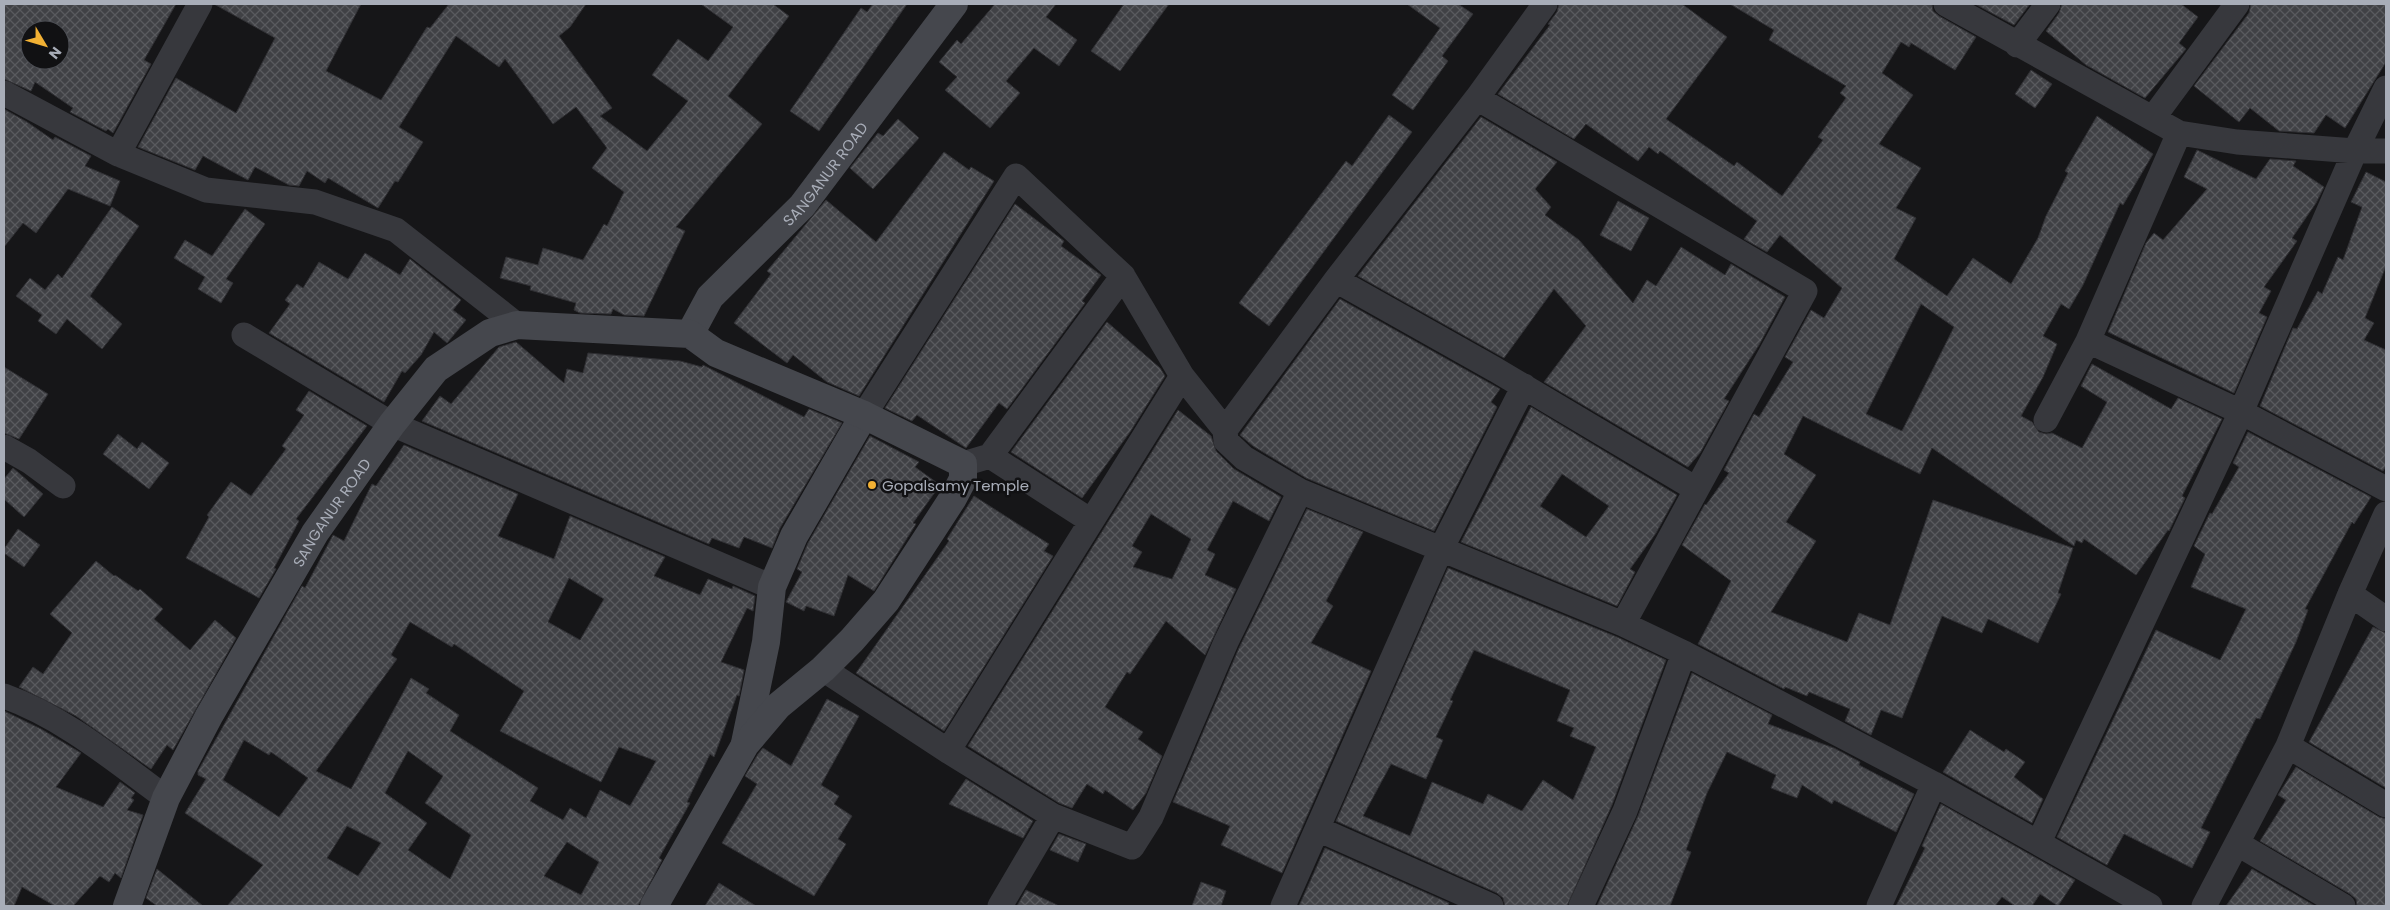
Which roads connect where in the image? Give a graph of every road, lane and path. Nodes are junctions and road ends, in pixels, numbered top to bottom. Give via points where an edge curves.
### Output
1 (200, 4) edge
2 (954, 4) edge
3 (1545, 4) edge
4 (1946, 4) edge
5 (2048, 4) edge
6 (2237, 4) edge
7 (2018, 45) junction
8 (2386, 88) edge
9 (4, 93) edge
10 (1477, 98) junction
11 (2153, 118) junction
12 (2179, 133) junction
13 (2355, 151) junction
14 (2386, 151) edge
15 (118, 154) junction
16 (1123, 276) junction
17 (1336, 280) junction
18 (517, 325) junction
19 (690, 334) junction
20 (244, 335) dead end
21 (2088, 341) junction
22 (1182, 376) junction
23 (1524, 386) junction
24 (2241, 412) junction
25 (864, 415) junction
26 (2046, 420) dead end
27 (392, 424) junction
28 (1224, 430) junction
29 (4, 447) edge
30 (990, 456) junction
31 (963, 464) junction
32 (63, 486) dead end
33 (1696, 489) junction
34 (2386, 489) edge
35 (1300, 491) junction
36 (2386, 514) edge
37 (1091, 521) junction
38 (1441, 549) junction
39 (772, 587) junction
40 (2350, 594) junction
41 (2386, 619) edge
42 (1623, 624) junction
43 (1684, 653) junction
44 (823, 669) junction
45 (4, 696) edge
46 (745, 745) junction
47 (2288, 746) junction
48 (948, 751) junction
49 (1934, 784) junction
50 (166, 798) junction
51 (2386, 804) edge
52 (1052, 816) junction
53 (1318, 829) junction
54 (2039, 842) junction
55 (2238, 844) junction
56 (127, 906) edge
57 (654, 906) edge
58 (1000, 906) edge
59 (1283, 906) edge
60 (1491, 906) edge
61 (1581, 906) edge
62 (1878, 906) edge
63 (2150, 906) edge
64 (2204, 906) edge
65 (2343, 906) edge

1 - 15 street
2 - 19 main road, SANGANUR ROAD via 802,206 710,297
3 - 10 street
4 - 7 street
5 - 7 street
6 - 11 street
7 - 11 street
8 - 13 street
9 - 15 street
10 - 17 street
10 - 33 street via 1805,291
11 - 12 street
12 - 13 street via 2237,142
12 - 21 street
13 - 14 street
13 - 24 street
15 - 18 street via 206,190 314,202 396,230
16 - 22 street
16 - 25 street via 1016,176
16 - 30 street
17 - 23 street
17 - 28 street
18 - 19 main road, SANGANUR ROAD
18 - 27 main road, SANGANUR ROAD via 490,333 436,370
19 - 25 main road via 716,353
20 - 27 street
21 - 24 street
21 - 26 street
22 - 28 street
22 - 37 street
23 - 33 street
23 - 38 street
24 - 34 street
24 - 54 street
25 - 31 main road
25 - 39 main road via 794,536
27 - 39 street
27 - 50 main road, SANGANUR ROAD via 315,533 209,716
28 - 35 street via 1226,441 1244,458
29 - 32 street
30 - 31 street
30 - 37 street
31 - 44 main road via 962,479 953,498 886,601
33 - 42 street
35 - 38 street
35 - 52 street via 1226,642 1151,817 1132,847
36 - 40 street
37 - 48 street
38 - 42 street
38 - 53 street
39 - 46 main road via 766,642
40 - 41 street
40 - 47 street
42 - 43 street
43 - 49 street
43 - 61 street via 1625,811
44 - 46 main road via 778,706
44 - 48 street
45 - 50 street via 38,709 80,735
46 - 57 main road
47 - 51 street
47 - 55 street
48 - 52 street
49 - 54 street
49 - 62 street
50 - 56 main road, SANGANUR ROAD
52 - 58 street
53 - 59 street
53 - 60 street
54 - 63 street
55 - 64 street
55 - 65 street

